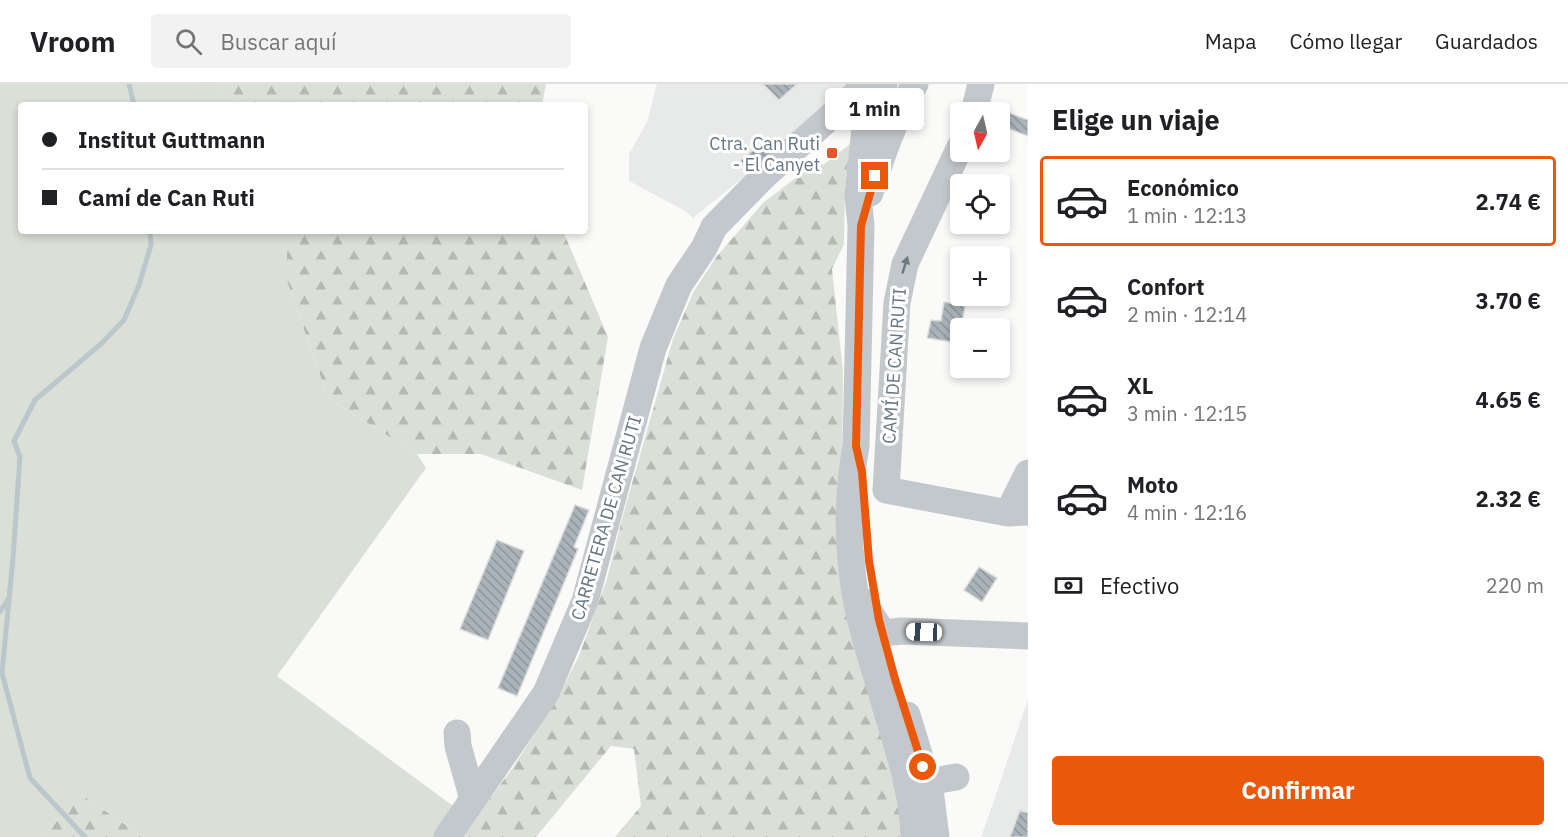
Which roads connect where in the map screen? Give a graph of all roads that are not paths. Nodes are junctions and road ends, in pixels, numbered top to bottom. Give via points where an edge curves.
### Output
1 (884, 84) edge
2 (893, 84) edge
3 (915, 84) edge
4 (981, 84) edge
5 (867, 96) edge
6 (976, 102) edge
7 (953, 162) edge
8 (861, 226) junction
9 (856, 446) junction
10 (1028, 473) edge
11 (1018, 512) edge
12 (851, 555) junction
13 (883, 633) junction
14 (1028, 636) edge
15 (882, 696) junction
16 (457, 733) dead end
17 (956, 777) dead end
18 (928, 782) junction
19 (473, 799) junction
20 (447, 837) edge
21 (914, 837) edge
22 (921, 837) edge
23 (936, 837) edge

1 - 5 street, CARRETERA DE CAN RUTI
2 - 5 street, CARRETERA DE CAN RUTI
3 - 8 street, CAMÍ DE CAN RUTI via 885,144
4 - 6 street
5 - 8 street, CAMÍ DE CAN RUTI via 858,195
5 - 19 street, CARRETERA DE CAN RUTI via 704,248 680,285 653,348 585,601 546,693
11 -> 7 street, CAMÍ DE CAN RUTI via 886,490 900,283 913,243
8 - 9 street, CAMÍ DE CAN RUTI
9 - 12 street, CAMÍ DE CAN RUTI via 849,514
9 - 13 street, CAMÍ DE CAN RUTI via 862,472 869,561
10 - 11 street
12 - 13 street, CAMÍ DE CAN RUTI via 868,610
12 - 15 street, CAMÍ DE CAN RUTI
13 - 14 street
13 - 18 street, CAMÍ DE CAN RUTI
15 - 18 street, CAMÍ DE CAN RUTI via 894,706 918,775
15 - 21 street, CAMÍ DE CAN RUTI via 911,798
16 - 19 street
17 - 18 street
18 - 22 street via 921,796
18 - 23 street, CAMÍ DE CAN RUTI
19 - 20 street, CARRETERA DE CAN RUTI

